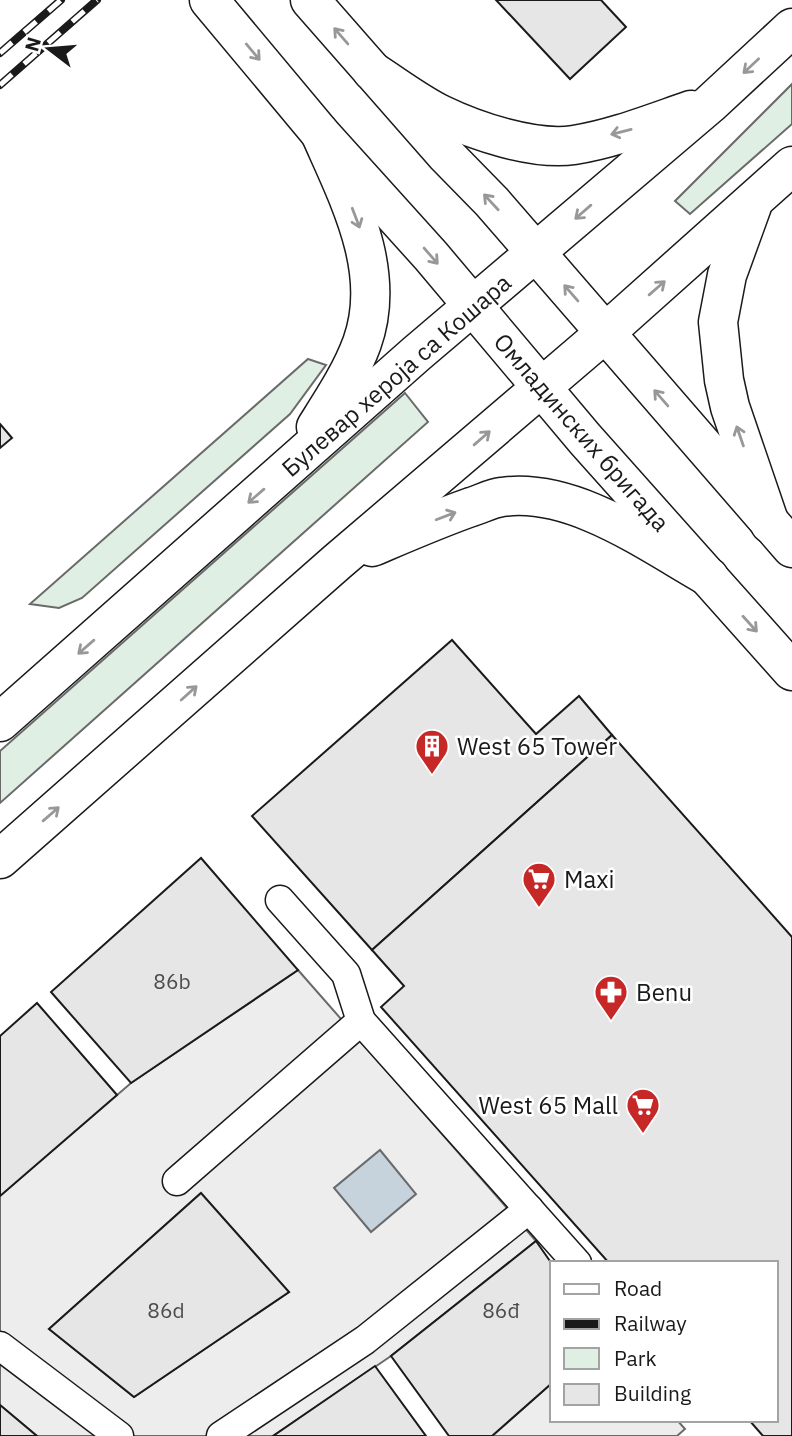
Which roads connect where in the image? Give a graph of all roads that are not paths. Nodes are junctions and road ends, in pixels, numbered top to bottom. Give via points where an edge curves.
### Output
1 (209, 0) edge
2 (310, 0) edge
3 (792, 28) edge
4 (372, 71) junction
5 (710, 104) junction
6 (320, 133) junction
7 (792, 166) edge
8 (754, 201) junction
9 (537, 253) junction
10 (474, 306) junction
11 (605, 333) junction
12 (541, 386) junction
13 (289, 467) junction
14 (781, 536) edge
15 (337, 562) junction
16 (709, 577) junction
17 (792, 671) edge
18 (0, 722) edge
19 (0, 859) edge
20 (280, 900) dead end
21 (361, 1021) junction
22 (177, 1181) dead end
23 (529, 1209) junction
24 (574, 1261) edge
25 (0, 1346) edge
26 (119, 1436) edge
27 (221, 1436) edge

1 -> 6 main road, Омладинских бригада
4 -> 2 main road
3 -> 5 main road, Булевар хероја са Кошара
5 -> 4 main road via 586,142 544,146 440,114
9 -> 4 main road
5 -> 9 main road, Булевар хероја са Кошара
6 -> 10 main road, Омладинских бригада
6 -> 13 main road via 364,240 369,307 363,341 343,385
7 - 8 main road
11 -> 8 main road
14 -> 8 main road via 730,407 718,322 727,275
9 - 10 main road, Булевар хероја са Кошара
11 -> 9 main road
10 - 12 main road, Омладинских бригада
10 - 13 main road, Булевар хероја са Кошара
11 - 12 main road
14 -> 11 main road
15 -> 12 main road
12 - 16 main road, Омладинских бригада
13 -> 18 main road, Булевар хероја са Кошара
15 -> 16 main road via 501,497 545,497 632,534
19 -> 15 main road
16 -> 17 main road, Омладинских бригада
20 - 21 street via 346,974
21 - 22 street
21 - 23 street
23 - 24 street
23 - 27 street via 365,1340
25 - 26 street

